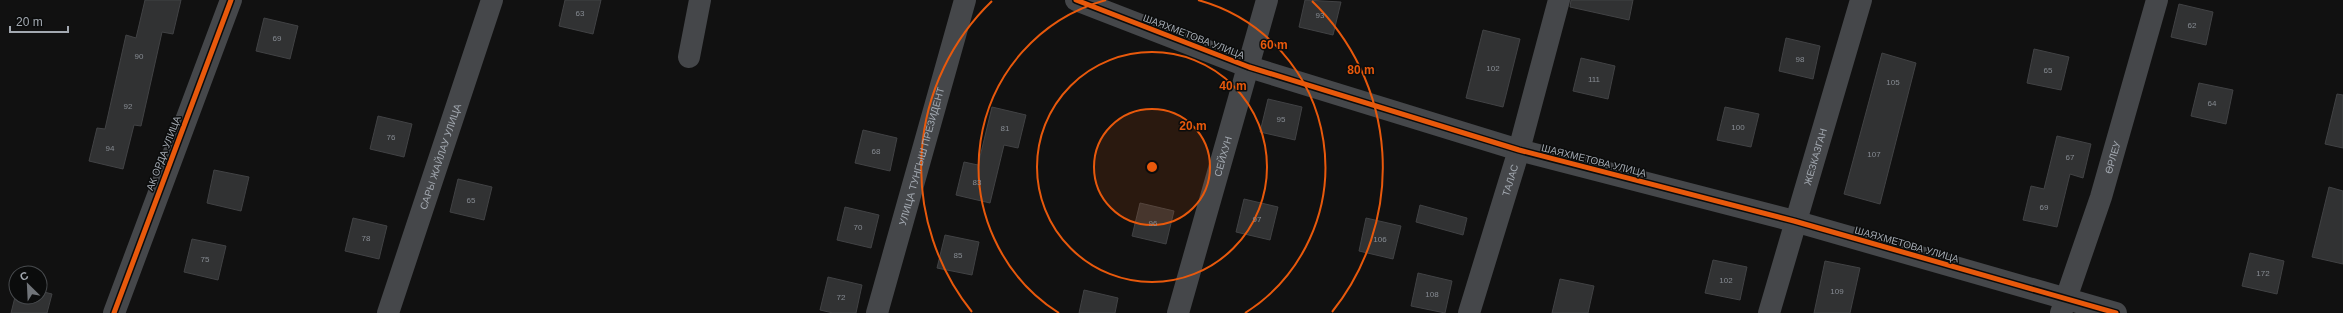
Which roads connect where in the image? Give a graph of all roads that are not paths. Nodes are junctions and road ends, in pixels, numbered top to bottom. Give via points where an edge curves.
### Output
1 (231, 0) edge
2 (492, 0) edge
3 (700, 0) edge
4 (965, 0) edge
5 (1076, 0) edge
6 (1267, 0) edge
7 (1559, 0) edge
8 (1861, 0) edge
9 (2157, 0) edge
10 (689, 56) dead end
11 (1249, 67) junction
12 (1519, 150) junction
13 (1794, 221) junction
14 (2063, 305) edge
15 (114, 313) edge
16 (388, 313) edge
17 (877, 313) edge
18 (1178, 313) edge
19 (1469, 313) edge
20 (1769, 313) edge
21 (2116, 313) edge

1 - 15 street, АК ОРДА УЛИЦА
2 - 16 street, САРЫ ЖАЙЛАУ УЛИЦА
3 - 10 street
4 - 17 street, УЛИЦА ТУНГЫШ ПРЕЗИДЕНТ
5 - 11 street, ШАЯХМЕТОВА УЛИЦА
6 - 11 street, СЕЙХУН
7 - 12 street, ТАЛАС
8 - 13 street, ЖЕЗКАЗГАН
9 - 14 street, ӨРЛЕУ via 2101,197
11 - 12 street, ШАЯХМЕТОВА УЛИЦА
11 - 18 street, СЕЙХУН
12 - 13 street, ШАЯХМЕТОВА УЛИЦА
12 - 19 street, ТАЛАС
13 - 14 street, ШАЯХМЕТОВА УЛИЦА
13 - 20 street, ЖЕЗКАЗГАН
14 - 21 street, ШАЯХМЕТОВА УЛИЦА

